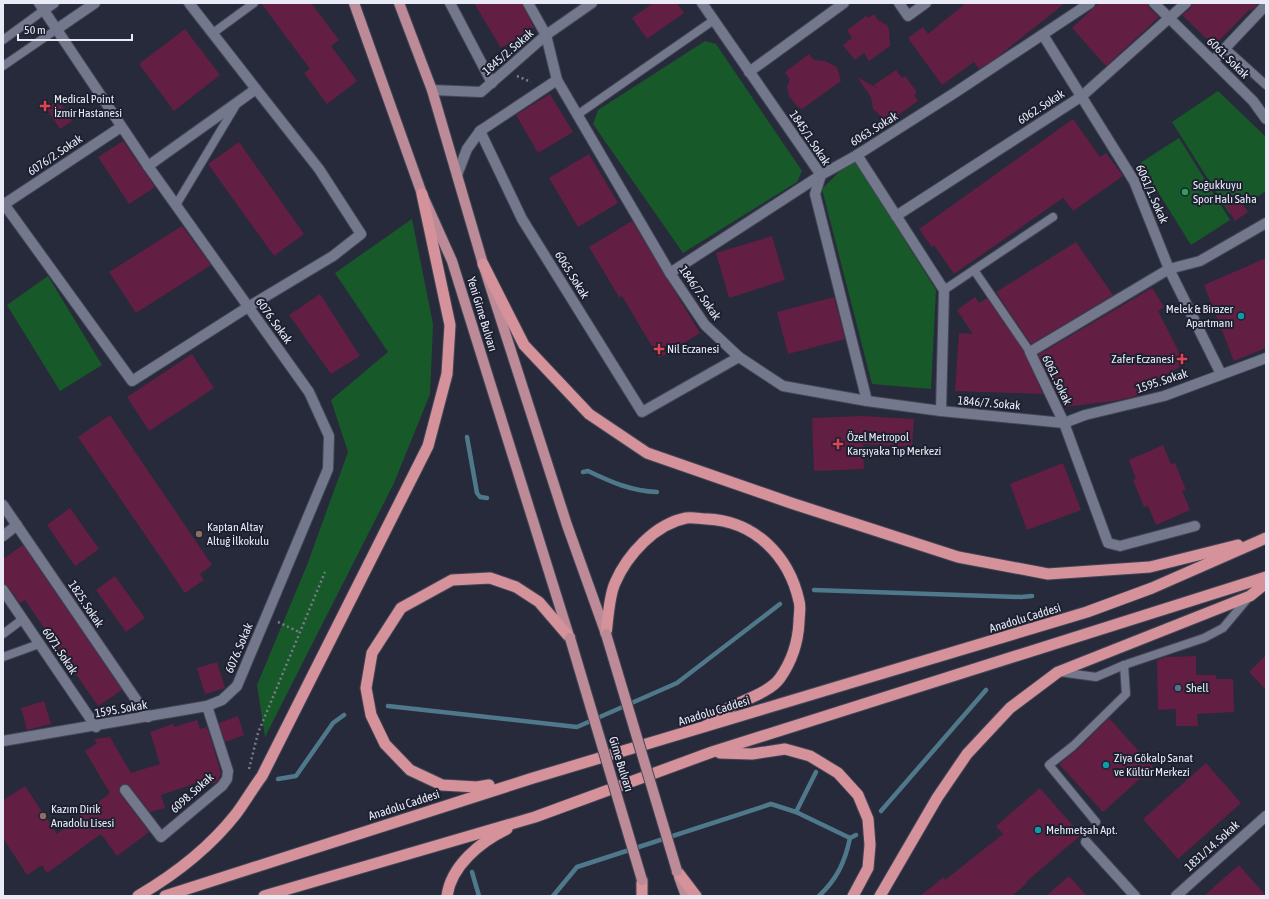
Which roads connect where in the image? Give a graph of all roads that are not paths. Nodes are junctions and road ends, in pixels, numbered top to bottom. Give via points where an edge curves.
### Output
1 (54, 3) edge
2 (95, 3) edge
3 (189, 3) edge
4 (254, 3) edge
5 (354, 3) edge
6 (398, 3) edge
7 (450, 3) edge
8 (528, 3) edge
9 (592, 3) edge
10 (702, 3) edge
11 (844, 3) edge
12 (898, 3) edge
13 (926, 3) edge
14 (1090, 3) edge
15 (1154, 3) edge
16 (1186, 3) edge
17 (1266, 5) edge
18 (41, 6) edge
19 (1169, 18) junction
20 (714, 20) junction
21 (57, 30) junction
22 (213, 33) junction
23 (546, 35) junction
24 (1043, 35) junction
25 (3, 40) edge
26 (1225, 48) junction
27 (1213, 61) junction
28 (3, 66) edge
29 (749, 72) junction
30 (557, 80) junction
31 (492, 83) junction
32 (1266, 85) edge
33 (256, 89) junction
34 (432, 90) junction
35 (1082, 96) junction
36 (236, 103) junction
37 (577, 115) junction
38 (1266, 119) edge
39 (121, 127) junction
40 (480, 131) junction
41 (857, 155) junction
42 (148, 166) junction
43 (457, 175) junction
44 (821, 175) junction
45 (422, 194) junction
46 (3, 205) edge
47 (176, 205) junction
48 (896, 216) junction
49 (1053, 217) dead end
50 (1266, 222) edge
51 (483, 264) junction
52 (974, 270) junction
53 (1169, 270) junction
54 (670, 273) junction
55 (944, 290) junction
56 (248, 307) junction
57 (1030, 352) junction
58 (739, 357) junction
59 (1266, 358) edge
60 (1221, 374) junction
61 (867, 401) junction
62 (941, 411) junction
63 (1064, 423) junction
64 (3, 505) edge
65 (17, 525) junction
66 (1195, 526) dead end
67 (3, 536) edge
68 (1266, 538) edge
69 (1266, 577) edge
70 (1266, 583) edge
71 (3, 590) edge
72 (1250, 596) junction
73 (22, 619) junction
74 (3, 634) edge
75 (606, 634) junction
76 (570, 638) junction
77 (39, 644) junction
78 (3, 657) edge
79 (1124, 665) junction
80 (1058, 672) junction
81 (237, 686) joint
82 (207, 706) junction
83 (148, 717) junction
84 (96, 727) junction
85 (703, 728) junction
86 (3, 742) edge
87 (712, 752) junction
88 (533, 778) junction
89 (125, 790) dead end
90 (1266, 816) edge
91 (534, 817) junction
92 (1096, 822) dead end
93 (1086, 842) dead end
94 (677, 871) junction
95 (642, 880) junction
96 (138, 896) edge
97 (165, 896) edge
98 (264, 896) edge
99 (447, 896) edge
100 (642, 896) edge
101 (648, 896) edge
102 (686, 896) edge
103 (696, 896) edge
104 (853, 896) edge
105 (880, 896) edge
106 (1135, 896) edge
107 (1176, 896) edge

1 - 18 street
2 - 21 street
3 - 22 street
4 - 22 lane
5 - 45 main road, Yeni Girne Bulvarı
6 - 34 main road, Yeni Girne Bulvarı
7 - 31 street
8 - 23 street, 1846/7. Sokak
9 - 23 street, 1845/2. Sokak
10 - 20 street, 1845/1. Sokak
11 - 29 street
12 - 13 street via 908,16
14 - 24 street, 6063. Sokak
15 - 19 street, 6061. Sokak
16 - 19 street, 6062. Sokak
17 - 26 street
18 - 21 street, 6076. Sokak
18 - 25 lane
19 - 27 street, 6061. Sokak
19 - 35 street, 6062. Sokak
20 - 29 street, 1845/1. Sokak
20 - 37 lane
21 - 28 lane
21 - 39 street, 6076. Sokak
22 - 33 street
23 - 30 street, 1846/7. Sokak
23 - 31 street, 1845/2. Sokak
24 - 35 street, 6061/1. Sokak
24 - 41 street, 6063. Sokak
26 - 27 street
26 - 32 lane
27 - 38 street, 6061. Sokak via 1253,101
29 - 44 street, 1845/1. Sokak
30 - 37 street, 1846/7. Sokak
30 - 40 street
31 - 34 street, 1845/2. Sokak via 481,92
33 - 36 street
33 - 56 street via 319,169 361,234 333,256
34 - 43 main road, Yeni Girne Bulvarı
35 - 48 street, 6062. Sokak
35 - 53 street, 6061/1. Sokak via 1134,180
36 - 42 street
36 - 47 lane
37 - 54 street, 1846/7. Sokak
39 - 42 street, 6076. Sokak
39 - 46 street, 6076/2. Sokak
40 - 43 street via 467,149
40 - 58 street, 6065. Sokak via 522,219 642,412
41 - 44 street, 6063. Sokak
41 - 48 street
42 - 47 street, 6076. Sokak
43 - 51 main road, Yeni Girne Bulvarı
44 - 54 street, 6063. Sokak
44 - 61 street, 1845/1. Sokak via 815,194
45 - 76 main road, Yeni Girne Bulvarı via 452,261
45 - 96 highway via 450,325 447,374 428,446 262,776 235,814 196,855
46 - 56 street via 132,381
47 - 56 street, 6076. Sokak
48 - 55 street
49 - 52 lane
50 - 53 street, 6061. Sokak via 1200,261
51 - 68 highway via 524,346 589,414 647,453 958,557 1048,574 1150,567
51 - 75 main road, Yeni Girne Bulvarı via 567,525
52 - 55 lane
52 - 57 lane
53 - 57 street, 6061. Sokak
53 - 60 street, 6061/1. Sokak
54 - 58 street, 1846/7. Sokak via 705,325
55 - 62 street
56 - 81 street, 6076. Sokak via 309,392 330,436 328,469
57 - 63 street, 6061. Sokak
58 - 61 street, 1846/7. Sokak via 783,386
59 - 60 street, 1595. Sokak
60 - 63 street, 1595. Sokak via 1164,396 1085,415
61 - 62 street, 1846/7. Sokak
62 - 63 street, 1846/7. Sokak
63 - 66 street, 6061. Sokak via 1108,543 1120,546
64 - 65 street, 1825. Sokak
65 - 67 street
65 - 83 street, 1825. Sokak
68 - 85 highway, Anadolu Caddesi via 1152,588 1088,612
69 - 87 highway
70 - 72 highway
71 - 73 street, 6071. Sokak
72 - 79 lane via 1223,628 1204,638
72 - 80 highway
73 - 74 lane
73 - 77 street, 6071. Sokak
75 - 85 highway via 614,584 627,560 640,544 664,527 686,518 721,520 748,529 770,545 793,581 800,602 798,637 791,661 779,680 759,694 720,713
75 - 94 main road, Yeni Girne Bulvarı, bridge
76 - 88 highway via 539,602 516,587 490,578 452,580 401,608 372,653 366,688 371,715 385,744 410,770 442,785 461,787 478,787
76 - 95 main road, Girne Bulvarı, bridge
77 - 78 lane
77 - 84 street, 6071. Sokak
79 - 80 lane via 1096,677
79 - 92 lane via 1126,694 1049,766
80 - 105 highway via 1010,708 967,754 937,798
81 - 82 street, 1595. Sokak via 222,700
82 - 83 street, 1595. Sokak
82 - 89 street, 6098. Sokak via 228,771 227,779 222,786 161,837
83 - 84 street, 1595. Sokak
84 - 86 street, 1595. Sokak
85 - 88 highway, Anadolu Caddesi
87 - 91 highway
87 - 104 highway via 752,754 785,750 810,756 838,772 858,795 868,819 868,868
88 - 97 highway, Anadolu Caddesi
90 - 107 street, 1831/14. Sokak
91 - 98 highway
91 - 99 highway via 480,845 461,864 448,888
93 - 106 street
94 - 102 main road
94 - 103 highway
95 - 100 highway
95 - 101 main road, Girne Bulvarı

